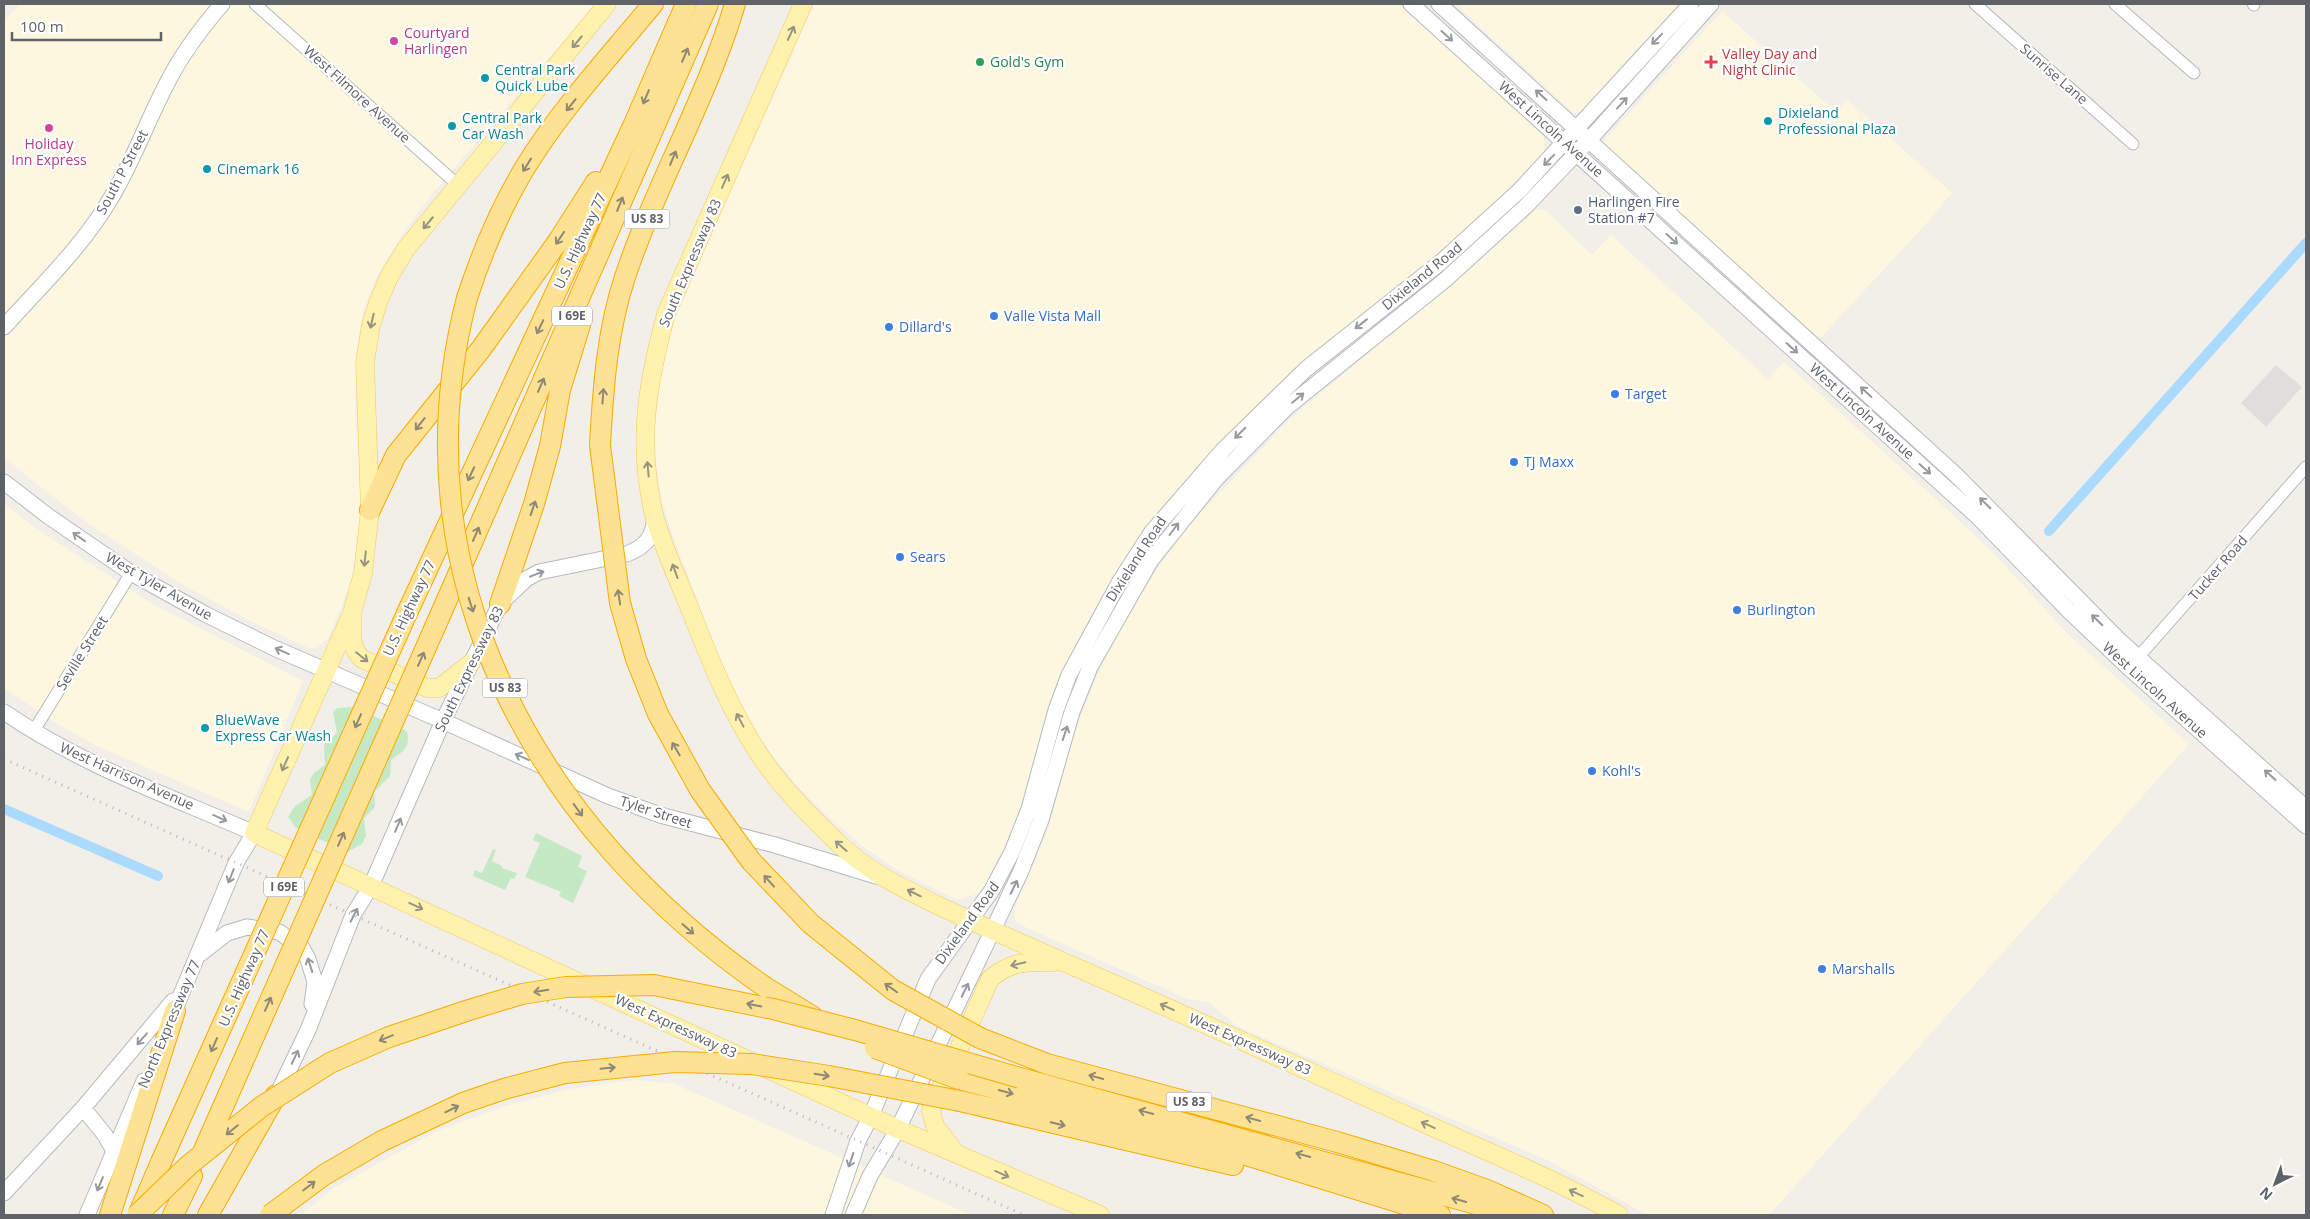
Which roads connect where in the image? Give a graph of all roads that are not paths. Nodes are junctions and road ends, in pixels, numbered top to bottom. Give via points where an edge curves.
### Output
1 (222, 4) edge
2 (255, 4) edge
3 (607, 4) edge
4 (653, 4) edge
5 (686, 4) edge
6 (708, 4) edge
7 (735, 4) edge
8 (803, 4) edge
9 (1411, 4) edge
10 (1440, 4) edge
11 (1691, 4) edge
12 (1711, 4) edge
13 (1975, 4) edge
14 (2115, 4) edge
15 (2194, 73) dead end
16 (634, 124) junction
17 (1578, 129) junction
18 (1590, 139) junction
19 (1566, 142) junction
20 (2133, 144) dead end
21 (1578, 153) junction
22 (458, 185) junction
23 (606, 237) junction
24 (4, 327) edge
25 (2306, 467) edge
26 (4, 482) edge
27 (370, 510) junction
28 (655, 517) junction
29 (132, 573) junction
30 (500, 604) junction
31 (352, 613) junction
32 (471, 662) junction
33 (2133, 663) junction
34 (326, 671) junction
35 (4, 712) edge
36 (442, 721) junction
37 (33, 732) junction
38 (2306, 808) edge
39 (2306, 826) edge
40 (254, 833) junction
41 (879, 877) junction
42 (371, 886) junction
43 (970, 921) junction
44 (992, 931) junction
45 (198, 956) junction
46 (1066, 962) junction
47 (184, 988) junction
48 (175, 1011) junction
49 (308, 1030) junction
50 (282, 1083) junction
51 (83, 1108) junction
52 (871, 1116) junction
53 (898, 1129) junction
54 (114, 1151) junction
55 (957, 1154) junction
56 (4, 1193) edge
57 (87, 1215) edge
58 (110, 1215) edge
59 (138, 1215) edge
60 (173, 1215) edge
61 (208, 1215) edge
62 (219, 1215) edge
63 (270, 1215) edge
64 (833, 1215) edge
65 (853, 1215) edge
66 (1100, 1215) edge
67 (1429, 1215) edge
68 (1440, 1215) edge
69 (1505, 1215) edge
70 (1543, 1215) edge
71 (1619, 1215) edge

1 - 24 main road, South P Street via 173,72 107,205 62,263
2 - 22 street, West Filmore Avenue
3 -> 22 main road
4 -> 68 highway, US 83, bridge via 555,125 527,166 487,242 468,298 455,352 448,409 447,467 456,543 467,592 484,640 511,701 543,759 581,814 622,864 666,909 765,987 826,1024 883,1051 959,1079 1233,1152
5 -> 16 highway, U.S. Highway 77 / I 69E
23 -> 6 highway, U.S. Highway 77 / I 69E
70 -> 7 highway, US 83, bridge via 1434,1171 1047,1064 980,1038 893,990 811,924 751,861 700,790 658,714 636,659 620,603 600,445 603,390 612,330 625,278 651,208 724,40
28 -> 8 main road, South Expressway 83 via 645,429 650,376 666,314
9 -> 19 main road, West Lincoln Avenue
17 -> 10 main road, West Lincoln Avenue
11 -> 17 main road, Dixieland Road via 1643,53
18 -> 12 main road, Dixieland Road
13 - 20 street, Sunrise Lane
14 - 15 street
16 -> 27 highway via 496,328 396,455
16 -> 59 highway, U.S. Highway 77 / I 69E, bridge via 407,613
17 - 18 main road, West Lincoln Avenue
17 - 19 main road, Dixieland Road
18 - 21 main road, Dixieland Road
33 -> 18 main road, West Lincoln Avenue via 2002,520 1956,475
19 - 21 main road, West Lincoln Avenue
19 -> 43 main road, Dixieland Road via 1462,244 1306,369 1223,450 1158,522 1120,581 1069,675 1029,809 1012,852 992,890
21 -> 33 main road, West Lincoln Avenue via 1978,517 2068,610
44 -> 21 main road, Dixieland Road via 1032,846 1062,742 1090,667 1151,560 1216,479 1286,408 1489,242
22 -> 27 main road via 406,249 390,275 375,312 364,378
30 -> 23 highway via 534,504 550,446 560,390
60 -> 23 highway, U.S. Highway 77 / I 69E, bridge
25 - 33 street, Tucker Road
29 -> 26 main road, West Tyler Avenue
27 -> 31 main road via 363,573
30 -> 28 main road, South Expressway 83 via 526,579 539,572 627,554 641,548 652,536
41 -> 28 main road, West Expressway 83 via 805,810 749,738 713,669
34 -> 29 main road, West Tyler Avenue via 204,614
29 - 37 street, Seville Street
30 - 32 main road, South Expressway 83
31 -> 32 main road via 352,641 357,654 427,688 439,688
31 - 34 main road
32 - 36 main road, South Expressway 83
38 -> 33 main road, West Lincoln Avenue
33 - 39 main road, West Lincoln Avenue
34 - 36 main road, West Tyler Avenue
34 -> 40 main road
35 - 37 main road, West Harrison Avenue
41 -> 36 main road, Tyler Street via 660,815 608,796
42 -> 36 main road, South Expressway 83
37 -> 40 main road, West Harrison Avenue via 151,790
40 - 42 main road, West Expressway 83
40 -> 45 main road, North Expressway 77 via 236,863
43 -> 41 main road, West Expressway 83
49 -> 42 main road via 353,915
42 -> 52 main road, West Expressway 83
43 - 44 main road, West Expressway 83
43 - 52 main road, Dixieland Road via 928,978
44 - 46 main road, West Expressway 83
53 -> 44 main road, Dixieland Road
45 - 47 main road, North Expressway 77
49 -> 45 main road via 315,982 302,948 279,932 247,927 227,933
46 -> 55 main road via 1022,961 1003,968 990,979 931,1111 935,1126
71 -> 46 main road, West Expressway 83 via 1518,1165
47 - 48 main road, North Expressway 77
47 -> 51 main road
48 - 54 main road, North Expressway 77
48 - 58 highway
50 -> 49 main road
50 - 61 highway
50 - 62 main road
51 - 54 main road
51 - 56 main road
52 - 53 main road, West Expressway 83
52 -> 64 main road, Dixieland Road via 858,1141
53 - 55 main road, West Expressway 83
53 - 65 main road, Dixieland Road via 870,1176
54 -> 57 main road, North Expressway 77
55 -> 66 main road, West Expressway 83
69 -> 59 highway, bridge via 1483,1206 828,1023 654,985 566,987 522,994 389,1037 330,1063 261,1106 189,1165
63 -> 67 highway, bridge via 324,1175 382,1141 463,1103 565,1073 675,1062 752,1064 960,1101

